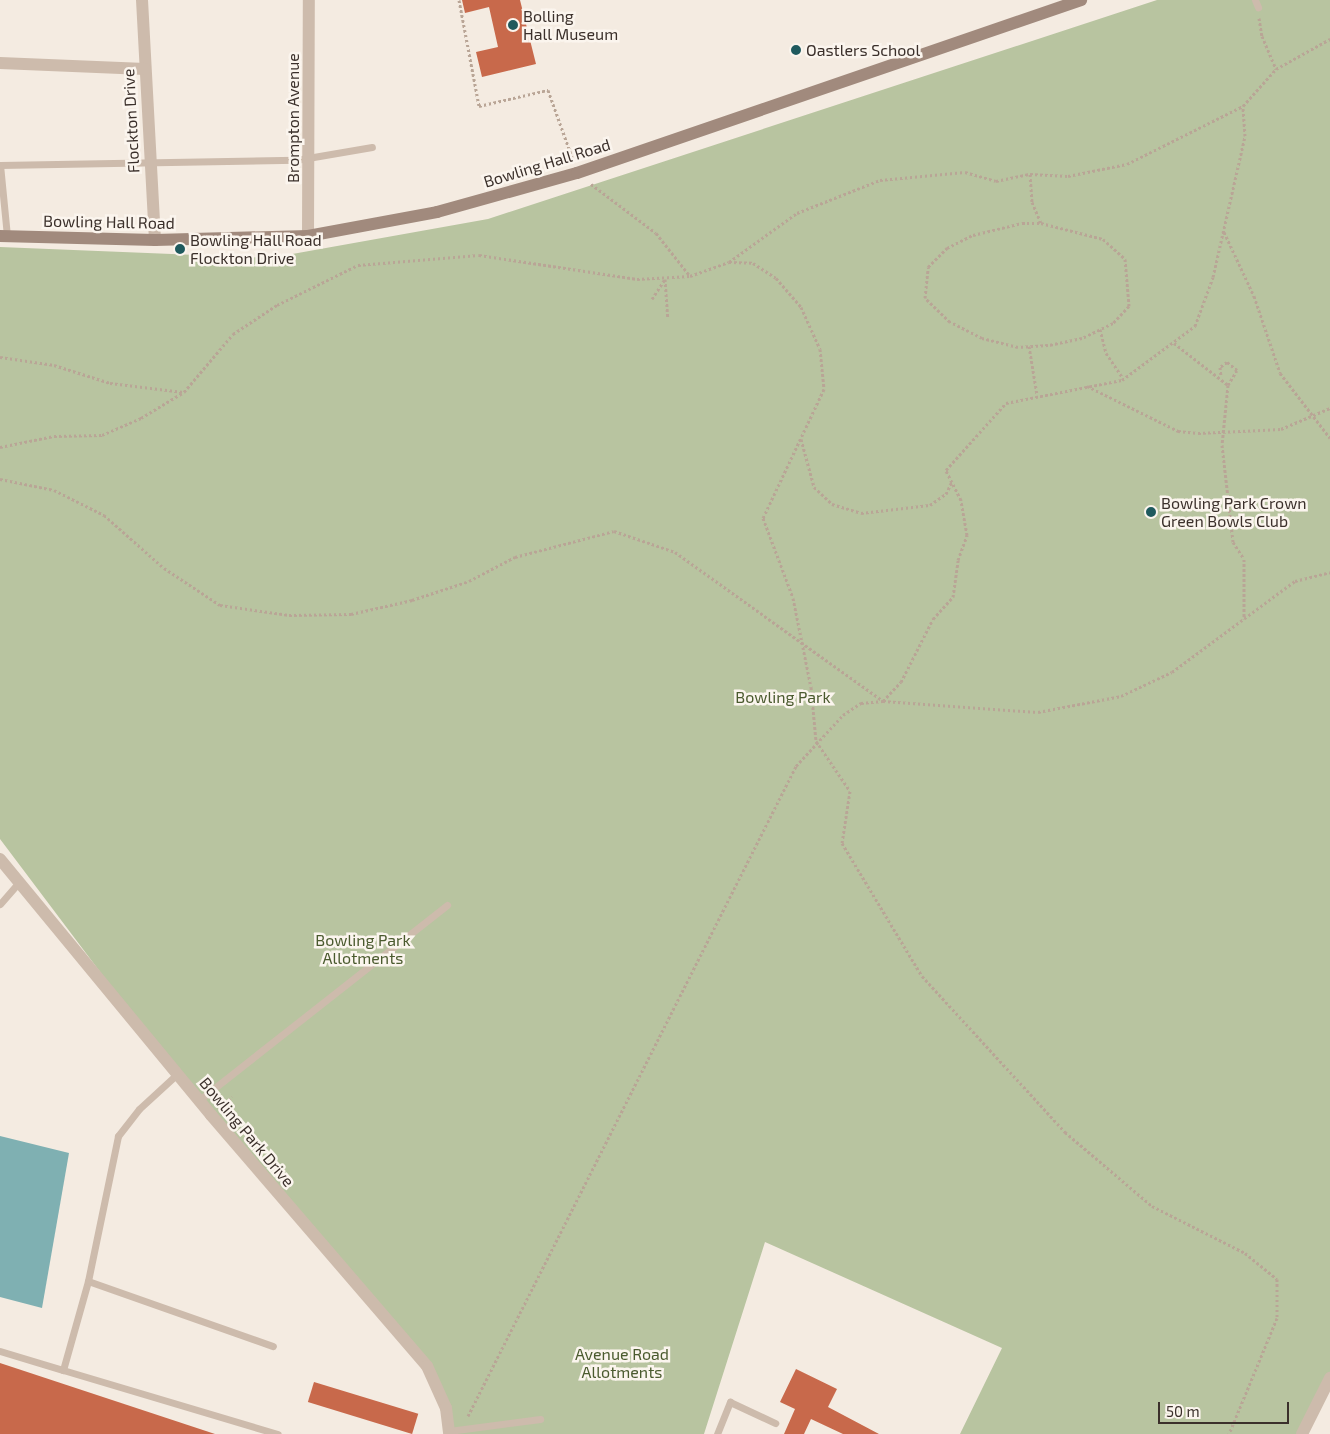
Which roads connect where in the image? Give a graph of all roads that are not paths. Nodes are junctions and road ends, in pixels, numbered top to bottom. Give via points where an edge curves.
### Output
1 (142, 0) edge
2 (309, 0) edge
3 (1081, 0) edge
4 (0, 63) edge
5 (144, 69) junction
6 (372, 147) dead end
7 (309, 159) junction
8 (149, 164) junction
9 (0, 165) edge
10 (3, 236) edge
11 (308, 236) junction
12 (155, 240) junction
13 (0, 859) edge
14 (19, 882) junction
15 (0, 904) edge
16 (447, 905) dead end
17 (177, 1074) junction
18 (198, 1100) junction
19 (88, 1281) junction
20 (273, 1346) dead end
21 (0, 1351) edge
22 (63, 1370) junction
23 (1330, 1378) edge
24 (540, 1419) dead end
25 (775, 1423) dead end
26 (449, 1433) edge
27 (278, 1434) edge
28 (717, 1434) edge
29 (1302, 1434) edge

1 - 5 street, Flockton Drive
2 - 7 street, Brompton Avenue
3 - 11 street, Bowling Hall Road via 577,173 437,212
4 - 5 street
5 - 8 street, Flockton Drive
6 - 7 lane
7 - 8 lane
7 - 11 street, Brompton Avenue
8 - 9 lane
8 - 12 street, Flockton Drive
9 - 10 lane
10 - 12 street, Bowling Hall Road
11 - 12 street, Bowling Hall Road
13 - 14 street, Bowling Park Drive
14 - 15 lane
14 - 17 street, Bowling Park Drive
16 - 18 lane
17 - 18 street, Bowling Park Drive
17 - 19 lane via 139,1109 118,1136
18 - 26 street, Bowling Park Drive via 427,1366 446,1408
19 - 20 lane
19 - 22 lane
21 - 22 lane
22 - 27 lane
23 - 29 street
24 - 26 lane via 464,1428
25 - 28 lane via 730,1402

